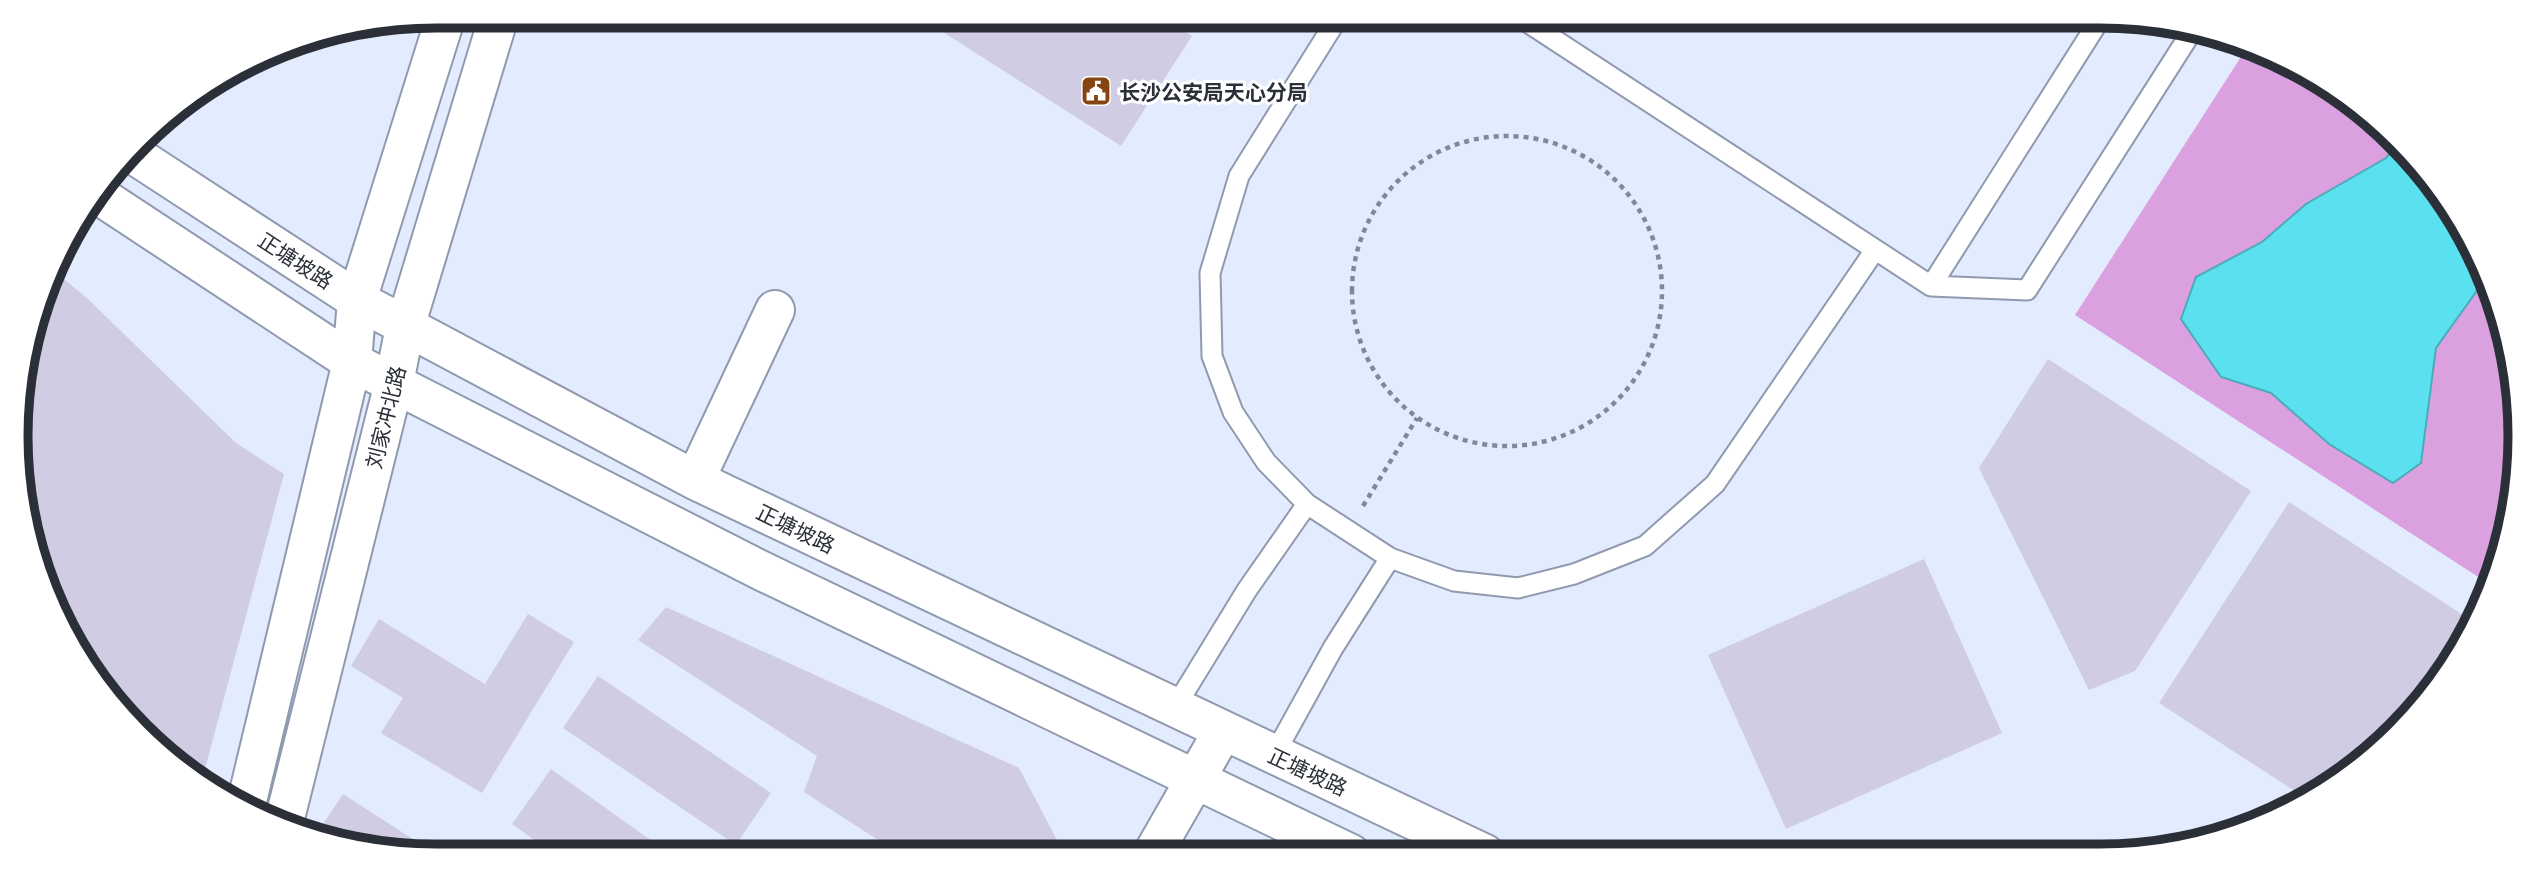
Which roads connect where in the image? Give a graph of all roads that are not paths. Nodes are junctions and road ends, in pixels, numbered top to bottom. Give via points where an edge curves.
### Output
1 (442, 28) edge
2 (495, 28) edge
3 (1332, 28) edge
4 (1536, 28) edge
5 (2094, 28) edge
6 (2188, 38) edge
7 (138, 158) edge
8 (104, 199) edge
9 (1875, 250) junction
10 (1931, 286) junction
11 (357, 300) junction
12 (775, 310) dead end
13 (405, 327) junction
14 (352, 362) junction
15 (394, 383) junction
16 (695, 480) junction
17 (1307, 505) junction
18 (1390, 558) junction
19 (1174, 709) junction
20 (1223, 731) junction
21 (1274, 755) junction
22 (1195, 779) junction
23 (248, 798) edge
24 (286, 815) edge
25 (1158, 844) edge
26 (1330, 844) edge
27 (1464, 844) edge

1 - 11 street
2 - 13 street, 刘家冲北路
3 - 17 lane via 1240,176 1210,273 1212,356 1233,412 1266,463
4 - 9 lane
5 - 10 lane
6 - 10 lane via 2027,290
7 - 11 street, 正塘坡路
8 - 14 street
9 - 10 lane
9 - 18 lane via 1715,484 1645,546 1574,574 1518,588 1454,581
11 - 13 street, 正塘坡路
11 - 14 street
12 - 16 street
13 - 15 street, 刘家冲北路
13 - 16 street, 正塘坡路
14 - 15 street
14 - 23 street
15 - 22 street via 764,572
15 - 24 street, 刘家冲北路
16 - 19 street, 正塘坡路
17 - 18 lane
17 - 19 lane via 1247,590
18 - 21 lane
19 - 20 street, 正塘坡路
20 - 21 street, 正塘坡路
20 - 22 street
21 - 27 street, 正塘坡路
22 - 25 street
22 - 26 street

